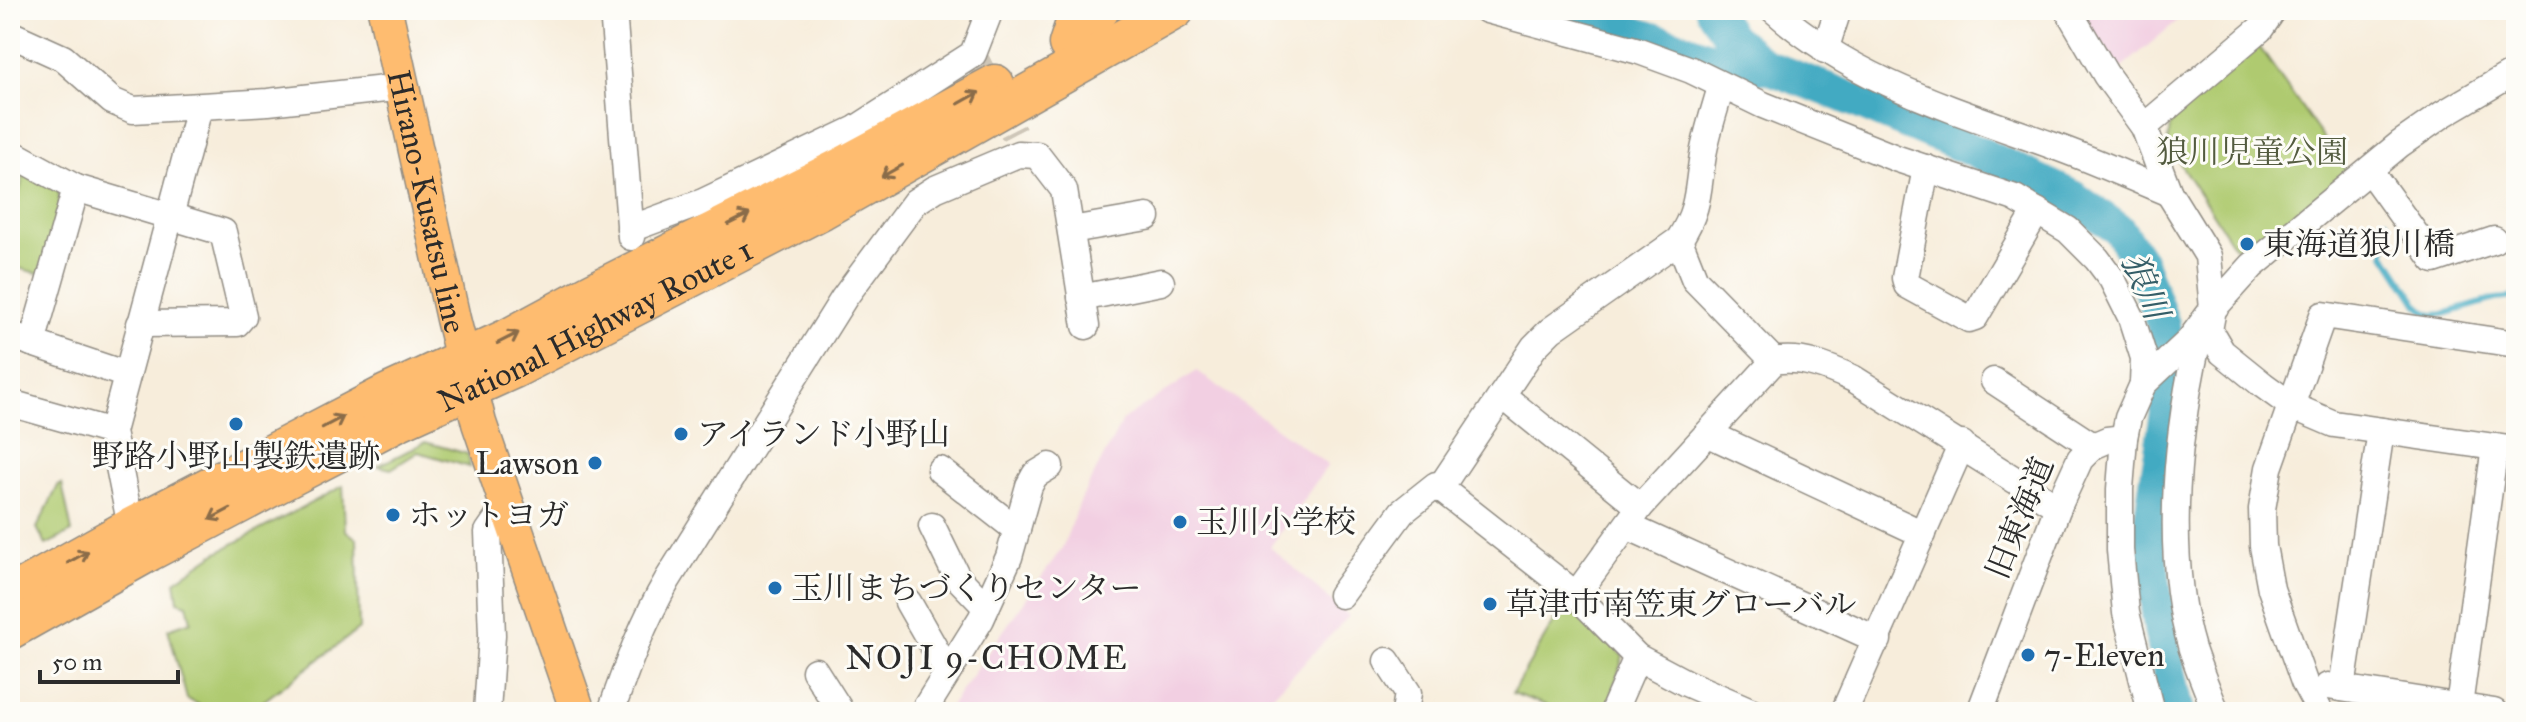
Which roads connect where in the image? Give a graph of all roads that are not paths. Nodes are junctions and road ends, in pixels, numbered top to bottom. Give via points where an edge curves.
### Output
1 (385, 10) edge
2 (613, 10) edge
3 (990, 10) edge
4 (1100, 10) edge
5 (1127, 10) edge
6 (1175, 10) edge
7 (1201, 10) edge
8 (1487, 10) edge
9 (1774, 10) edge
10 (1838, 10) edge
11 (2068, 10) edge
12 (2273, 10) edge
13 (1552, 20) edge
14 (10, 34) edge
15 (1825, 50) junction
16 (1074, 54) junction
17 (2516, 71) edge
18 (403, 87) junction
19 (1721, 87) junction
20 (199, 108) junction
21 (2144, 127) junction
22 (861, 142) junction
23 (10, 152) edge
24 (1926, 168) junction
25 (2370, 171) junction
26 (76, 188) junction
27 (2169, 193) junction
28 (2037, 211) junction
29 (169, 215) junction
30 (1147, 217) dead end
31 (1071, 230) junction
32 (1679, 240) junction
33 (2494, 240) dead end
34 (1161, 282) dead end
35 (1081, 298) junction
36 (140, 324) junction
37 (1086, 326) dead end
38 (2199, 327) junction
39 (21, 339) edge
40 (2516, 344) edge
41 (1774, 361) junction
42 (466, 374) junction
43 (127, 375) junction
44 (1994, 381) dead end
45 (2143, 384) junction
46 (1502, 395) junction
47 (10, 403) edge
48 (2292, 406) junction
49 (2381, 431) junction
50 (112, 432) junction
51 (1709, 434) junction
52 (2124, 438) junction
53 (1962, 444) junction
54 (2093, 446) junction
55 (2506, 449) edge
56 (284, 464) junction
57 (1050, 466) dead end
58 (940, 470) dead end
59 (1446, 479) dead end
60 (507, 505) junction
61 (2058, 507) junction
62 (1634, 517) junction
63 (932, 526) dead end
64 (131, 527) junction
65 (1017, 530) junction
66 (1923, 534) junction
67 (10, 595) edge
68 (1341, 595) dead end
69 (1576, 595) junction
70 (908, 602) dead end
71 (986, 607) junction
72 (10, 630) edge
73 (1878, 640) junction
74 (1637, 657) junction
75 (1387, 661) dead end
76 (815, 671) dead end
77 (948, 672) junction
78 (2304, 682) junction
79 (2342, 688) junction
80 (2459, 706) junction
81 (1736, 708) edge
82 (487, 712) edge
83 (578, 712) edge
84 (611, 712) edge
85 (841, 712) edge
86 (923, 712) edge
87 (1405, 712) edge
88 (1613, 712) edge
89 (1844, 712) edge
90 (1980, 712) edge
91 (2151, 712) edge
92 (2216, 712) edge
93 (2320, 712) edge
94 (2494, 712) edge

1 - 18 main road, Hirano-Kusatsu line
2 - 22 street via 631,233
3 - 22 street via 975,58
4 - 16 highway via 1073,29
5 - 16 highway, National Highway Route 1
6 - 16 highway, National Highway Route 1
7 - 16 highway via 1107,62
8 - 13 street
9 - 15 street
10 - 15 street
11 - 21 street
12 - 21 street via 2260,29
13 - 19 street via 1691,70
14 - 20 street via 63,58 112,101 133,110
15 - 27 street via 1872,77
22 -> 16 highway, National Highway Route 1
16 -> 42 highway, National Highway Route 1 via 822,210 514,369
17 - 25 street via 2443,114
18 - 20 street
18 - 42 main road, Hirano-Kusatsu line
19 - 24 street
19 - 32 street via 1692,220
20 - 29 street
21 - 27 street
42 -> 22 highway, National Highway Route 1 via 508,338
23 - 26 street
24 - 28 street via 2015,198
24 - 28 street via 1905,278 1907,285 1969,319 1975,317
25 - 33 street via 2434,260
25 - 38 street via 2252,266
26 - 29 street
26 - 39 street
27 - 38 street via 2208,256
28 - 45 street via 2068,230 2112,279 2144,358
29 - 36 street
29 - 36 street via 223,232 243,316 237,323
30 - 31 street
31 - 35 street
31 - 84 street via 1064,190 1037,155 1016,144 915,202 844,298 647,615
32 - 41 street via 1695,280
32 - 46 street via 1551,330
34 - 35 street
35 - 37 street
36 - 43 street
38 - 45 street
38 - 48 street via 2209,330 2222,352
38 - 92 street via 2176,520 2192,648
39 - 43 street
40 - 48 street via 2323,315
41 - 51 street
41 - 53 street via 1822,364
42 - 56 highway, National Highway Route 1
42 - 60 main road, Hirano-Kusatsu line
43 - 50 street
44 - 54 street
45 - 52 street
46 - 59 street
46 - 62 street
47 - 50 street
48 - 49 street via 2334,424
48 - 78 street via 2269,468 2262,534 2271,589
49 - 55 street
49 - 79 street
50 - 64 street
51 - 62 street
51 - 66 street
52 - 54 street, 旧東海道
52 - 91 street via 2121,589
53 - 61 street
53 - 66 street
54 - 61 street, 旧東海道 via 2080,459
55 - 80 street
56 - 64 highway, National Highway Route 1
56 -> 72 highway, National Highway Route 1 via 149,552
57 - 65 street via 1029,486
58 - 65 street
60 - 82 street via 488,532 492,635
60 - 83 main road, Hirano-Kusatsu line
61 - 90 street, 旧東海道
62 - 69 street
62 - 73 street
63 - 71 street via 957,577
67 -> 64 highway, National Highway Route 1
65 - 71 street
66 - 73 street
68 - 69 street via 1402,512 1436,485
69 - 74 street
70 - 77 street
71 - 77 street
73 - 89 street
74 - 81 street
74 - 88 street
75 - 87 street via 1408,693
76 - 85 street
77 - 86 street
78 - 79 street
78 - 93 street
79 - 80 street
80 - 94 street

